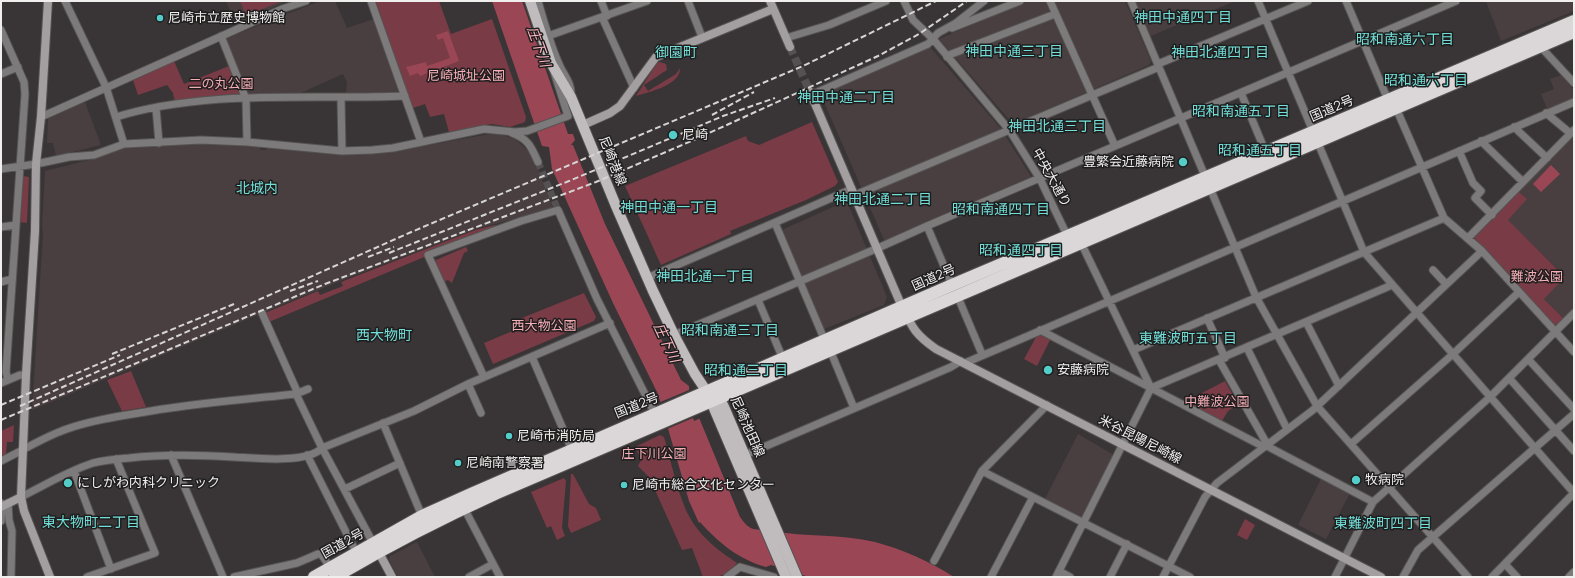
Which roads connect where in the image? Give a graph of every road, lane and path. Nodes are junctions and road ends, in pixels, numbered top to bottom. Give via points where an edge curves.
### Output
1 (48, 1) edge
2 (64, 1) edge
3 (306, 1) edge
4 (371, 1) edge
5 (530, 1) edge
6 (538, 1) edge
7 (602, 1) edge
8 (688, 1) edge
9 (886, 1) edge
10 (904, 1) edge
11 (984, 1) edge
12 (1020, 1) edge
13 (1050, 1) edge
14 (1131, 1) edge
15 (1258, 1) edge
16 (1308, 1) edge
17 (1346, 1) edge
18 (1456, 1) edge
19 (642, 2) edge
20 (773, 4) edge
21 (1055, 14) junction
22 (604, 16) junction
23 (1266, 19) junction
24 (1574, 21) edge
25 (1, 30) edge
26 (946, 30) junction
27 (1574, 32) edge
28 (221, 36) junction
29 (548, 36) junction
30 (702, 37) junction
31 (786, 38) junction
32 (932, 39) junction
33 (1363, 40) junction
34 (1536, 42) junction
35 (790, 47) tunnel mouth
36 (947, 57) junction
37 (551, 63) junction
38 (1158, 66) junction
39 (18, 67) junction
40 (1289, 72) junction
41 (1, 74) edge
42 (1574, 83) edge
43 (106, 87) junction
44 (634, 88) junction
45 (811, 93) joint
46 (1240, 93) junction
47 (1092, 95) junction
48 (405, 96) junction
49 (571, 97) junction
50 (341, 98) junction
51 (246, 99) junction
52 (1574, 102) edge
53 (1392, 104) junction
54 (156, 108) junction
55 (1546, 113) junction
56 (41, 117) junction
57 (116, 118) junction
58 (1180, 119) junction
59 (583, 125) junction
60 (1514, 127) junction
61 (504, 130) junction
62 (1010, 131) junction
63 (1572, 132) edge
64 (1316, 137) junction
65 (1481, 141) junction
66 (247, 142) junction
67 (421, 142) junction
68 (159, 143) junction
69 (124, 144) junction
70 (1115, 146) junction
71 (1459, 150) junction
72 (342, 151) junction
73 (1266, 153) junction
74 (1546, 158) junction
75 (538, 162) tunnel mouth
76 (36, 164) junction
77 (19, 166) junction
78 (1422, 166) junction
79 (1, 169) edge
80 (1040, 179) junction
81 (1208, 182) junction
82 (1523, 182) junction
83 (854, 192) junction
84 (1342, 200) junction
85 (1492, 214) junction
86 (1444, 218) junction
87 (775, 223) junction
88 (16, 225) junction
89 (926, 226) junction
90 (1, 228) edge
91 (1069, 236) junction
92 (1468, 238) junction
93 (1080, 242) junction
94 (1234, 247) junction
95 (878, 248) junction
96 (1482, 251) junction
97 (1364, 252) junction
98 (1433, 270) dead end
99 (647, 278) junction
100 (12, 279) junction
101 (800, 281) junction
102 (1, 282) edge
103 (1446, 284) junction
104 (1392, 285) junction
105 (955, 290) junction
106 (1519, 292) junction
107 (1256, 297) junction
108 (758, 300) junction
109 (1109, 300) junction
110 (905, 312) junction
111 (1417, 312) junction
112 (262, 313) dead end
113 (1574, 313) edge
114 (1207, 318) junction
115 (1306, 322) junction
116 (610, 323) junction
117 (9, 328) junction
118 (1, 330) edge
119 (1040, 330) junction
120 (1556, 332) junction
121 (1278, 334) junction
122 (674, 335) junction
123 (827, 345) junction
124 (1247, 348) junction
125 (1133, 350) junction
126 (1574, 352) edge
127 (982, 354) junction
128 (1453, 354) junction
129 (532, 357) junction
130 (1222, 359) junction
131 (783, 360) junction
132 (1528, 360) junction
133 (963, 362) junction
134 (26, 375) junction
135 (484, 377) junction
136 (1509, 378) junction
137 (4, 382) edge
138 (468, 384) junction
139 (1339, 386) junction
140 (308, 388) dead end
141 (1151, 388) junction
142 (296, 394) junction
143 (1490, 397) junction
144 (707, 398) junction
145 (1047, 405) junction
146 (1317, 406) junction
147 (854, 408) junction
148 (1574, 409) edge
149 (481, 413) dead end
150 (1574, 414) edge
151 (660, 416) junction
152 (383, 423) junction
153 (1287, 429) junction
154 (1556, 430) junction
155 (1123, 444) junction
156 (1351, 444) junction
157 (1265, 445) junction
158 (322, 448) junction
159 (1536, 448) junction
160 (24, 450) junction
161 (572, 450) junction
162 (1574, 451) edge
163 (171, 455) junction
164 (307, 455) junction
165 (745, 455) junction
166 (116, 459) junction
167 (1, 460) edge
168 (400, 463) junction
169 (74, 471) junction
170 (982, 471) junction
171 (1389, 488) junction
172 (345, 489) junction
173 (1211, 490) junction
174 (1574, 493) edge
175 (21, 497) junction
176 (1033, 497) junction
177 (1373, 502) junction
178 (462, 503) junction
179 (3, 505) edge
180 (422, 516) junction
181 (1, 521) edge
182 (1084, 523) junction
183 (1432, 536) junction
184 (1127, 544) junction
185 (353, 546) dead end
186 (376, 548) junction
187 (1344, 558) junction
188 (934, 562) dead end
189 (493, 564) junction
190 (1505, 564) junction
191 (1169, 566) junction
192 (111, 569) junction
193 (333, 572) edge
194 (1574, 572) edge
195 (1057, 574) edge
196 (11, 577) edge
197 (50, 577) edge
198 (86, 577) edge
199 (223, 577) edge
200 (234, 577) edge
201 (314, 577) edge
202 (392, 577) edge
203 (469, 577) edge
204 (500, 577) edge
205 (728, 577) edge
206 (774, 577) edge
207 (786, 577) edge
208 (797, 577) edge
209 (991, 577) edge
210 (1070, 577) edge
211 (1110, 577) edge
212 (1163, 577) edge
213 (1190, 577) edge
214 (1335, 577) edge
215 (1382, 577) edge
216 (1403, 577) edge
217 (1468, 577) edge
218 (1492, 577) edge
219 (1517, 577) edge
220 (1570, 577) edge

1 - 56 street
2 - 43 street
3 - 28 street
4 - 48 street
5 - 37 main road, 尼崎港線
6 - 29 street
7 - 22 street
8 - 30 street
9 - 31 street via 829,25
10 - 32 street, 中央大通り via 911,16
11 - 26 street
12 - 26 street
13 - 21 street
14 - 38 street
15 - 23 street
16 - 23 street
17 - 33 street
18 - 33 street
19 - 22 street
20 - 30 street
20 - 31 street
21 - 36 street
21 - 47 street
22 - 29 street
22 - 44 street
23 - 38 street
23 - 40 street
24 - 34 highway, 国道2号
25 - 39 street
26 - 32 street
27 - 34 highway, 国道2号
28 - 43 street
28 - 51 street
29 - 49 street via 572,88
30 - 44 street via 656,58
31 - 35 street
32 - 36 street, 中央大通り
32 - 45 street via 928,44
33 - 40 street
33 - 53 street
34 - 42 street
34 - 53 highway, 国道2号
36 - 62 street, 中央大通り
37 - 49 main road, 尼崎港線
37 - 61 street via 567,117 527,131
38 - 47 street
38 - 58 street
39 - 41 street
39 - 77 street via 24,82 25,94
40 - 46 street
40 - 64 street
43 - 56 street
43 - 57 street
44 - 59 street via 616,110
45 - 83 street, 米谷昆陽尼崎線
46 - 58 street
46 - 73 street
47 - 62 street
47 - 70 street
48 - 50 street
48 - 67 street
49 - 59 main road, 尼崎港線
50 - 51 street
50 - 72 street
51 - 54 street via 198,101
51 - 66 street
52 - 55 street
53 - 64 highway, 国道2号
53 - 78 street
54 - 57 street via 138,110
54 - 68 street
55 - 60 street
55 - 63 street
56 - 76 street
57 - 69 street
58 - 70 street
58 - 81 street
59 - 99 main road, 尼崎港線
60 - 65 street
60 - 74 street
61 - 67 street via 484,129
61 - 75 street via 528,141
62 - 80 street, 中央大通り
62 - 83 street
63 - 74 street
64 - 73 highway, 国道2号
64 - 81 highway, 国道2号
64 - 84 street
65 - 71 street
65 - 82 street
66 - 68 street via 201,140
66 - 72 street
67 - 72 street via 393,148
68 - 69 street
69 - 76 street via 94,155
70 - 80 street
71 - 78 street
71 - 85 street via 1473,183 1481,191 1475,198
73 - 81 highway, 国道2号
74 - 82 street
76 - 77 street
76 - 134 street via 36,231
77 - 79 street
77 - 88 street
78 - 84 street
78 - 86 street
80 - 89 street
80 - 91 street, 中央大通り
81 - 91 highway, 国道2号
81 - 93 highway, 国道2号
81 - 94 street
82 - 85 street
83 - 87 street
83 - 95 street, 米谷昆陽尼崎線
84 - 94 street
84 - 97 street
85 - 92 street
86 - 92 street
86 - 97 street
87 - 99 street
87 - 101 street
88 - 90 street
88 - 100 street
89 - 95 street
89 - 105 street
91 - 93 street
91 - 105 highway, 国道2号
92 - 96 street
93 - 105 highway, 国道2号
93 - 109 street
94 - 107 street
94 - 109 street
95 - 101 street
95 - 110 street, 米谷昆陽尼崎線
96 - 103 street
96 - 106 street
97 - 104 street
97 - 107 street
98 - 103 street
99 - 122 main road, 尼崎港線
100 - 102 street
100 - 117 street
101 - 108 street
101 - 123 street
103 - 111 street
104 - 111 street
104 - 115 street
105 - 110 highway, 国道2号
105 - 127 street
106 - 120 street
106 - 128 street
107 - 114 street
107 - 121 street
108 - 122 street
108 - 131 street
109 - 119 street
109 - 125 street
110 - 123 highway, 国道2号
110 - 133 street, 米谷昆陽尼崎線 via 912,328 922,339
111 - 128 street
111 - 139 street
112 - 142 street
113 - 120 street
114 - 125 street
114 - 130 street
115 - 121 street
115 - 139 street
116 - 129 street
116 - 135 street via 558,210 428,255
116 - 151 street
117 - 118 street
117 - 137 street
119 - 127 street
119 - 141 street
120 - 126 street
120 - 132 street
121 - 124 street
121 - 146 street
122 - 144 main road, 尼崎港線
123 - 131 highway, 国道2号
123 - 144 highway, 国道2号
123 - 147 street
124 - 130 street
124 - 153 street
125 - 141 street
127 - 133 street
128 - 143 street
128 - 156 street
129 - 135 street
129 - 161 street
130 - 141 street
130 - 157 street
131 - 144 highway, 国道2号
132 - 136 street
132 - 148 street
133 - 145 street, 米谷昆陽尼崎線
133 - 147 street
134 - 137 street
134 - 160 street
135 - 138 street
136 - 143 street
136 - 154 street
138 - 149 street
138 - 152 street via 414,411
139 - 146 street
140 - 142 street
141 - 155 street
141 - 157 street
142 - 158 street
142 - 160 street via 186,405 110,417 64,430
143 - 159 street
143 - 171 street
144 - 151 highway, 国道2号
144 - 165 main road, 尼崎池田線
144 - 207 main road, 尼崎池田線
145 - 155 street, 米谷昆陽尼崎線
145 - 170 street
146 - 153 street
146 - 156 street
147 - 165 street
150 - 154 street
151 - 161 highway, 国道2号
151 - 178 highway, 国道2号
152 - 158 street
152 - 168 street
153 - 157 street
154 - 159 street
154 - 162 street
155 - 173 street, 米谷昆陽尼崎線
155 - 182 street
156 - 171 street
157 - 173 street
157 - 177 street
158 - 164 street via 319,452
158 - 172 street
159 - 174 street
159 - 183 street
160 - 167 street
160 - 175 street
161 - 178 highway, 国道2号
163 - 164 street via 269,459
163 - 166 street
163 - 199 street
164 - 185 street
165 - 208 main road, 尼崎池田線
166 - 169 street via 94,463
166 - 192 street via 155,553
168 - 172 street
168 - 180 street
169 - 175 street
169 - 192 street
170 - 176 street
170 - 188 street
171 - 177 street
171 - 183 street
172 - 186 street
173 - 187 street, 米谷昆陽尼崎線
173 - 191 street
174 - 190 street
175 - 179 street
175 - 197 street
176 - 182 street
176 - 209 street
177 - 187 street
178 - 180 highway, 国道2号
178 - 186 highway, 国道2号
178 - 189 street
179 - 181 street
179 - 196 street via 12,531
180 - 186 highway, 国道2号
182 - 184 street
182 - 195 street
183 - 216 street via 1416,552
183 - 217 street
184 - 191 street
184 - 211 street
186 - 193 highway, 国道2号
186 - 202 street
187 - 214 street
187 - 215 street, 米谷昆陽尼崎線
189 - 203 street
189 - 204 street
190 - 218 street
190 - 219 street
191 - 212 street
191 - 213 street
192 - 198 street
193 - 200 street via 321,554 318,554 296,563
193 - 201 highway, 国道2号
194 - 220 street
195 - 210 street
205 - 206 street via 740,567

